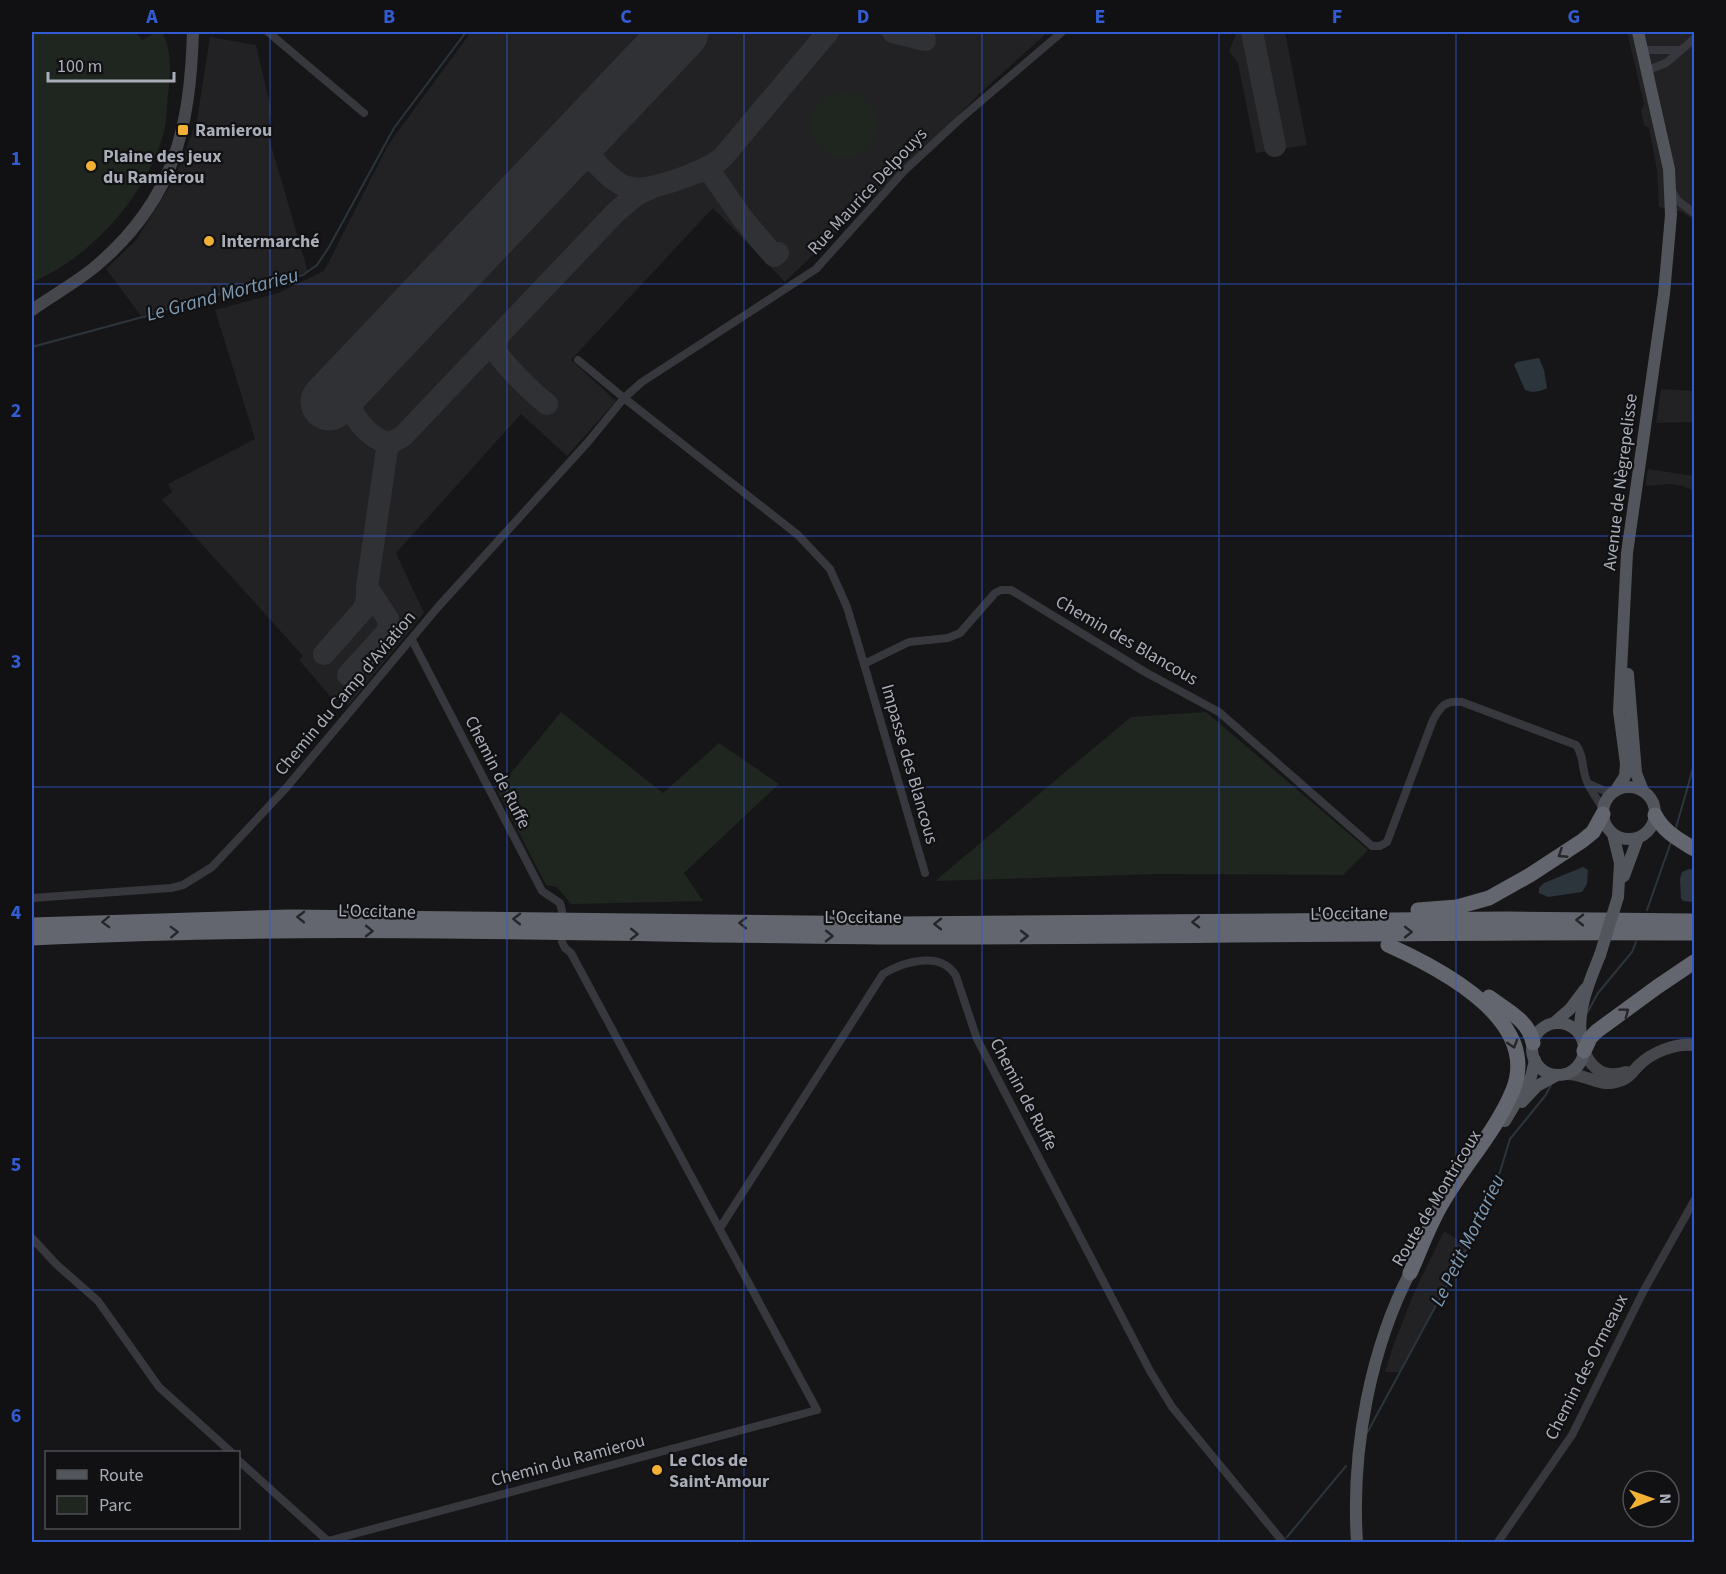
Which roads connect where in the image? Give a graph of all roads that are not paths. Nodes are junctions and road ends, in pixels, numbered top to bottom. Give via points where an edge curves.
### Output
1 (194, 32) edge
2 (268, 32) edge
3 (1062, 32) edge
4 (1638, 32) edge
5 (1695, 39) edge
6 (1643, 50) junction
7 (1681, 50) junction
8 (1648, 69) junction
9 (364, 113) dead end
10 (1661, 138) junction
11 (1670, 186) junction
12 (1694, 213) edge
13 (1671, 215) junction
14 (32, 309) edge
15 (1658, 330) junction
16 (578, 360) dead end
17 (624, 398) junction
18 (1624, 639) junction
19 (412, 640) junction
20 (864, 664) junction
21 (1587, 782) junction
22 (1616, 790) junction
23 (1643, 791) junction
24 (1603, 812) junction
25 (1655, 815) junction
26 (1613, 834) junction
27 (1638, 838) junction
28 (1695, 849) edge
29 (925, 873) dead end
30 (1618, 897) junction
31 (32, 898) edge
32 (562, 911) dead end
33 (1236, 921) junction
34 (1695, 921) edge
35 (32, 925) edge
36 (1695, 933) edge
37 (1207, 935) junction
38 (32, 938) edge
39 (562, 942) dead end
40 (1388, 945) junction
41 (1695, 962) edge
42 (1589, 983) junction
43 (1554, 1023) junction
44 (1533, 1043) junction
45 (1582, 1043) junction
46 (1695, 1045) edge
47 (1535, 1060) junction
48 (1637, 1067) junction
49 (1562, 1074) junction
50 (1506, 1120) junction
51 (1695, 1201) edge
52 (720, 1228) junction
53 (32, 1238) edge
54 (1410, 1273) junction
55 (230, 1451) edge
56 (240, 1462) edge
57 (329, 1542) edge
58 (1282, 1542) edge
59 (1357, 1542) edge
60 (1498, 1542) edge

1 - 14 main road via 186,115 165,180 145,214 112,251 80,279
2 - 9 street
3 - 17 street, Rue Maurice Delpouys via 904,171 816,269 642,382
4 - 6 main road, Avenue de Nègrepelisse
5 - 7 street
6 - 7 street
6 - 8 main road, Avenue de Nègrepelisse
7 - 8 street via 1666,63
8 - 10 main road, Avenue de Nègrepelisse
10 - 11 main road, Avenue de Nègrepelisse
10 - 15 main road, Avenue de Nègrepelisse via 1665,211
11 - 12 street via 1677,200
11 - 13 main road, Avenue de Nègrepelisse
12 - 13 street via 1679,209
13 - 15 main road, Avenue de Nègrepelisse
15 - 18 main road, Avenue de Nègrepelisse via 1627,553
16 - 17 street
17 - 19 street, Chemin du Camp d'Aviation
17 - 20 street via 798,535 830,569 847,607
18 - 22 main road, Avenue de Nègrepelisse via 1619,711 1625,770 1623,782
18 - 23 main road, Avenue de Nègrepelisse via 1636,773
19 - 31 street, Chemin du Camp d'Aviation via 286,788 212,867 171,888
19 - 32 street, Chemin de Ruffe via 536,882 542,891 561,903
20 - 21 street, Chemin des Blancous via 909,642 960,633 995,593 1011,590 1219,712 1319,802 1377,847 1387,843 1433,720 1441,706 1449,702 1462,702 1576,745 1582,753
20 - 29 street, Impasse des Blancous
21 - 22 street via 1597,789
21 - 24 street, Chemin des Blancous
22 - 23 main road via 1630,787
22 - 24 main road via 1605,802
23 - 25 main road via 1652,801
24 - 26 main road
24 -> 33 highway via 1593,832 1582,841 1515,884 1474,903 1443,909
25 - 27 main road via 1650,829
25 - 28 highway via 1663,829
26 - 27 main road
26 - 30 main road via 1620,863
27 - 30 main road
30 - 42 main road, bridge
34 -> 33 highway, L'Occitane
33 -> 35 highway, L'Occitane via 896,924 289,917
37 -> 36 highway, L'Occitane
38 -> 37 highway, L'Occitane via 289,930 884,937
37 - 40 highway
39 - 52 street
40 - 44 highway via 1431,960 1465,979 1525,1023
40 -> 54 highway via 1429,964 1493,1012 1510,1034 1517,1066 1504,1108 1440,1207
45 -> 41 highway
42 - 43 main road via 1570,1010
42 - 45 main road via 1580,1022
43 - 44 main road via 1541,1030
43 - 45 main road via 1569,1025
44 - 47 main road
45 - 48 main road via 1592,1065 1607,1075
45 - 49 main road via 1578,1065
46 - 48 main road via 1656,1052
47 - 49 main road via 1548,1073
47 - 50 main road, Route de Montricoux via 1531,1077
48 - 49 main road via 1630,1076 1608,1084
49 - 50 main road, Route de Montricoux via 1537,1086
50 - 54 main road, Route de Montricoux via 1460,1186
51 - 60 street, Chemin des Ormeaux via 1643,1292 1572,1435
52 - 57 street, Chemin du Ramierou via 817,1410
52 - 58 street, Chemin de Ruffe via 883,974 909,962 944,964 956,976 977,1039 1150,1371 1172,1407
53 - 55 street via 98,1301 159,1387
54 - 59 main road, Route de Montricoux via 1387,1326 1363,1422 1355,1488
56 - 57 street, Chemin du Ramierou

